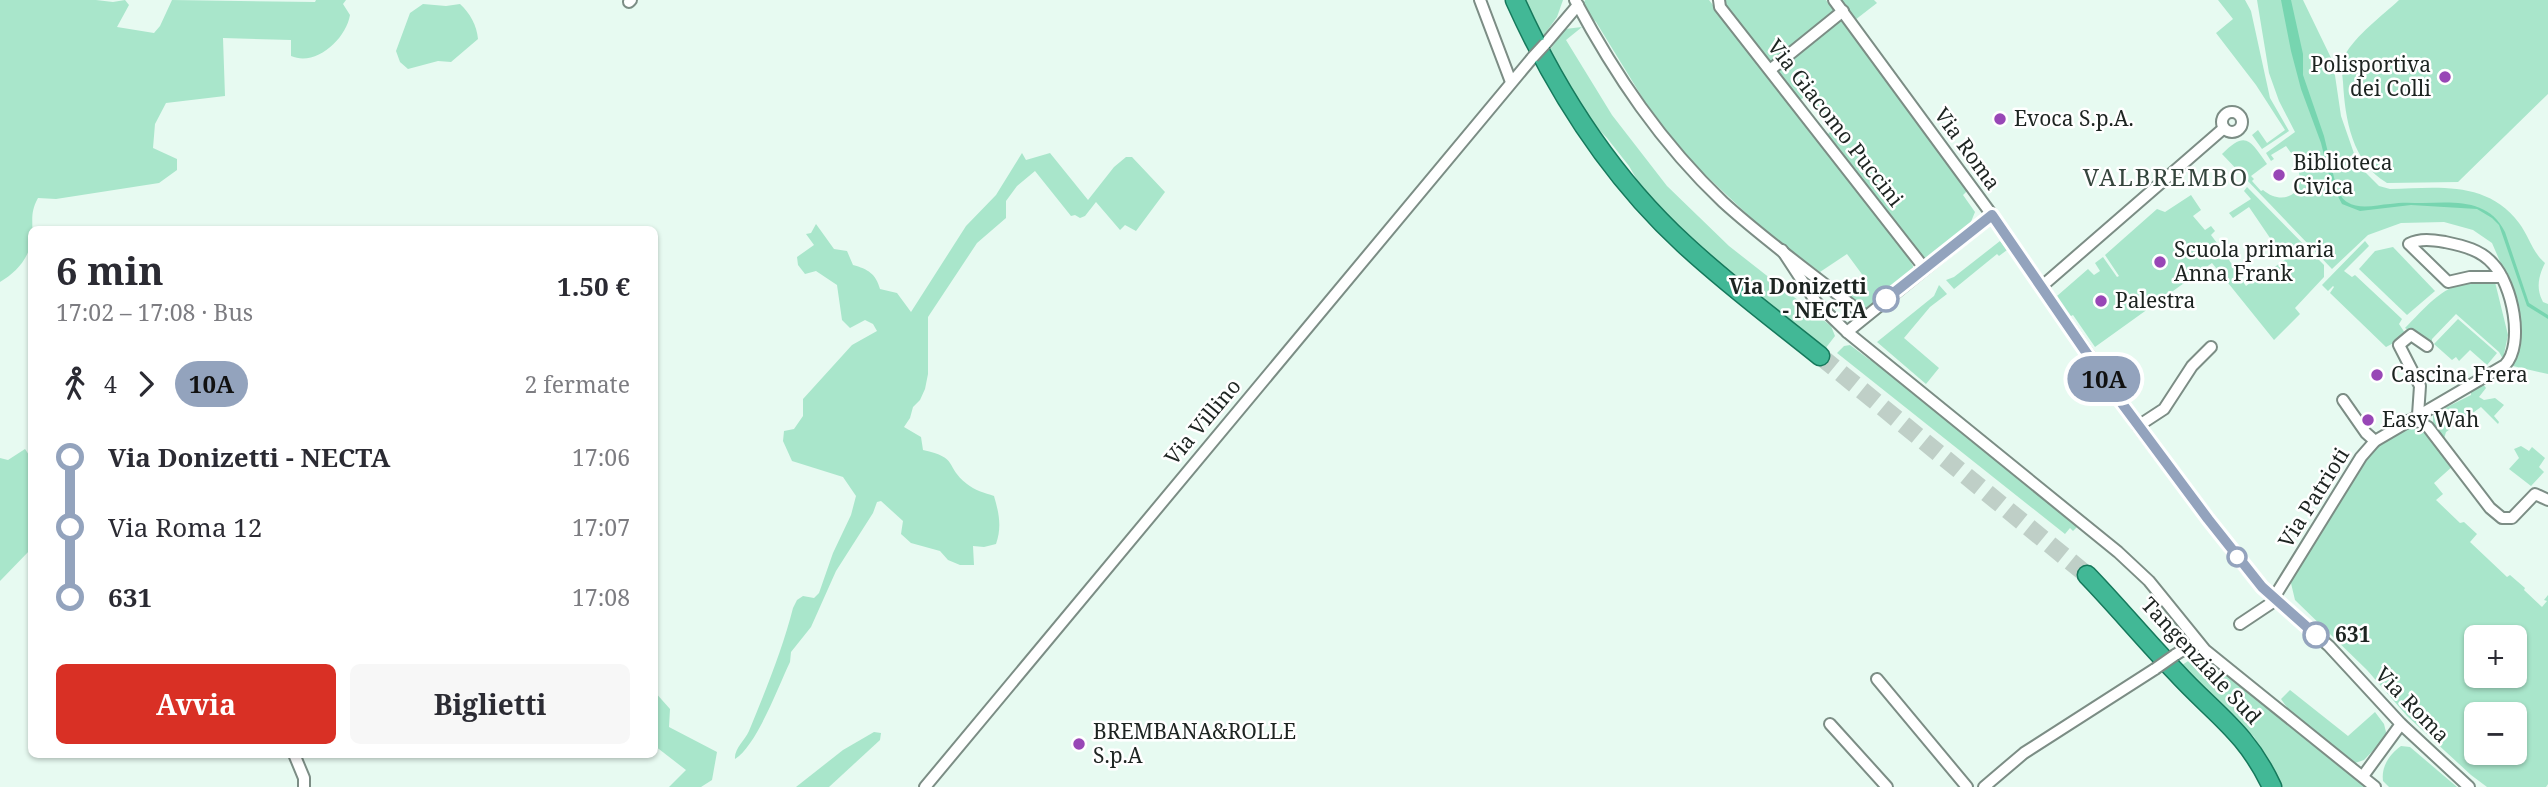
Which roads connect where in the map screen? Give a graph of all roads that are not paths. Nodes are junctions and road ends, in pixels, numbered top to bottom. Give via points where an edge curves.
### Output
1 (1480, 0) edge
2 (1515, 0) edge
3 (1719, 0) edge
4 (1834, 0) edge
5 (1576, 3) edge
6 (1843, 12) junction
7 (1770, 70) junction
8 (1511, 82) junction
9 (2224, 128) dead end
10 (1992, 215) junction
11 (1782, 250) junction
12 (1925, 269) junction
13 (2502, 277) junction
14 (2041, 287) junction
15 (1864, 316) junction
16 (1847, 332) junction
17 (2427, 346) dead end
18 (2211, 347) dead end
19 (1819, 356) tunnel mouth
20 (2343, 400) dead end
21 (2418, 415) junction
22 (2407, 421) junction
23 (2138, 426) junction
24 (2375, 441) junction
25 (2548, 500) edge
26 (2087, 575) tunnel mouth
27 (2273, 598) junction
28 (2241, 624) dead end
29 (2197, 640) junction
30 (1877, 679) dead end
31 (1830, 723) dead end
32 (2401, 724) junction
33 (296, 758) edge
34 (2363, 776) junction
35 (304, 787) edge
36 (925, 787) edge
37 (1887, 787) edge
38 (1966, 787) edge
39 (1984, 787) edge
40 (2272, 787) edge
41 (2375, 787) edge
42 (2469, 787) edge

1 - 8 street
2 - 19 highway via 1564,96 1627,184 1683,244
3 - 7 street, Via Giacomo Puccini
4 - 6 street, Via Roma
5 - 8 street, Via Villino, bridge
5 - 11 street via 1636,104 1665,140 1723,201
6 - 7 street
6 - 10 street, Via Roma
7 - 12 street, Via Giacomo Puccini
8 - 36 street, Via Villino
9 - 14 street
10 - 12 street
10 - 14 street, Via Roma
11 - 15 street
11 - 16 street via 1816,302
12 - 15 street
13 - 13 street via 2479,251 2430,240 2409,244 2448,282
13 - 21 street, Via Patrioti via 2512,307 2515,338 2509,361
14 - 23 street, Via Roma
15 - 16 street
16 - 29 street via 2138,570
17 - 21 street via 2411,335 2399,345 2420,386
18 - 23 street via 2192,366 2164,409
20 - 24 street
21 - 22 street, Via Patrioti
22 - 24 street, Via Patrioti
22 - 25 street via 2428,427 2502,518 2512,518 2535,494
23 - 27 street, Via Roma
24 - 27 street, Via Patrioti
26 - 40 highway, Tangenziale Sud via 2174,671 2238,732
27 - 28 street, Via Patrioti
27 - 32 street, Via Roma via 2351,668
29 - 34 street
29 - 39 street, bridge via 2072,721
30 - 38 street
31 - 37 street
32 - 34 street
32 - 42 street, Via Roma
33 - 35 street
34 - 41 street

